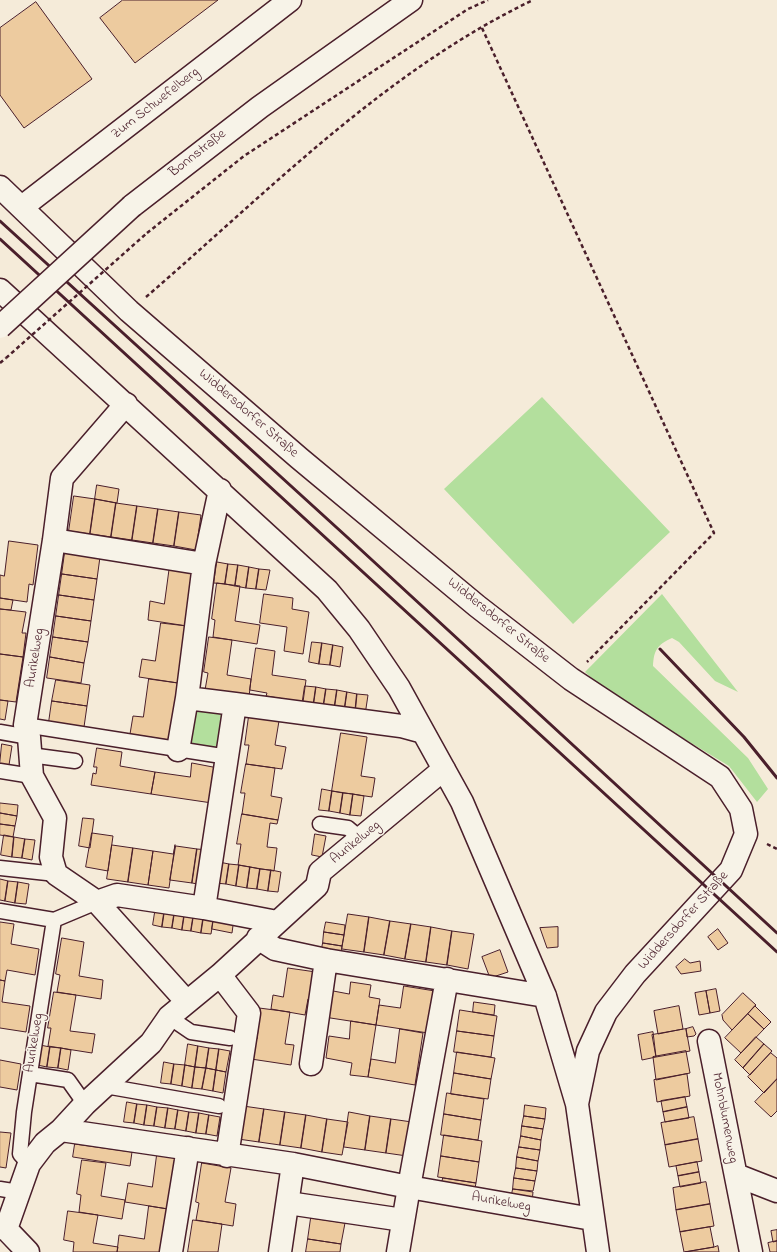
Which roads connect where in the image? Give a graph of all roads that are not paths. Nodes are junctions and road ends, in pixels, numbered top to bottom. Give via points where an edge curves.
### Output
1 (290, 0) edge
2 (411, 0) edge
3 (0, 187) edge
4 (22, 207) junction
5 (0, 290) edge
6 (0, 327) edge
7 (126, 404) junction
8 (220, 490) junction
9 (54, 540) junction
10 (204, 564) junction
11 (186, 698) junction
12 (235, 704) junction
13 (0, 732) edge
14 (423, 732) junction
15 (29, 748) junction
16 (178, 750) junction
17 (228, 757) junction
18 (75, 761) dead end
19 (444, 769) junction
20 (0, 771) edge
21 (320, 824) dead end
22 (361, 839) junction
23 (0, 868) edge
24 (56, 874) junction
25 (96, 902) junction
26 (204, 908) junction
27 (0, 911) edge
28 (54, 920) junction
29 (277, 922) junction
30 (258, 938) junction
31 (326, 960) junction
32 (220, 975) junction
33 (447, 979) junction
34 (545, 996) junction
35 (187, 1002) junction
36 (170, 1017) junction
37 (230, 1038) dead end
38 (709, 1041) dead end
39 (311, 1064) dead end
40 (30, 1074) junction
41 (105, 1086) junction
42 (85, 1104) junction
43 (577, 1104) junction
44 (219, 1106) dead end
45 (61, 1130) junction
46 (188, 1148) junction
47 (227, 1156) junction
48 (29, 1164) junction
49 (293, 1164) junction
50 (736, 1176) junction
51 (409, 1187) junction
52 (10, 1190) edge
53 (777, 1191) edge
54 (288, 1203) junction
55 (592, 1219) junction
56 (403, 1220) junction
57 (3, 1228) edge
58 (28, 1252) edge
59 (172, 1252) edge
60 (280, 1252) edge
61 (398, 1252) edge
62 (598, 1252) edge
63 (751, 1252) edge

1 - 4 street, Zum Schwefelberg
2 - 6 street, Bonnstraße, bridge via 260,107 132,206
3 - 4 street, Widdersdorfer Straße
4 - 43 street, Widdersdorfer Straße via 129,311 311,468 477,606 571,679 720,777 741,809 746,834 731,870 635,974 606,1012 588,1051
5 - 7 street, Widdersdorfer Straße
7 - 8 street, Widdersdorfer Straße
7 - 9 street, Aurikelweg via 62,478
8 - 10 street
8 - 14 street, Widdersdorfer Straße via 331,596 359,629 399,688
9 - 10 street
9 - 15 street, Aurikelweg
10 - 11 street
11 - 12 street
11 - 16 street
12 - 14 street via 401,726
12 - 17 street
13 - 15 lane
14 - 19 street, Widdersdorfer Straße
15 - 16 lane
15 - 18 lane
15 - 20 lane
15 - 24 street via 55,818 51,857
16 - 17 lane
17 - 26 street
19 - 22 street, Aurikelweg
19 - 34 street, Widdersdorfer Straße via 462,802
21 - 22 lane via 348,828
22 - 29 street, Aurikelweg via 320,872 317,886
23 - 24 lane
24 - 25 street
25 - 26 street via 117,895
25 - 28 lane
25 - 35 street
26 - 29 street
27 - 28 lane
28 - 40 lane, Aurikelweg
29 - 30 street, Aurikelweg
30 - 31 street via 275,949
30 - 32 street, Aurikelweg
31 - 33 street
31 - 39 street
32 - 35 street, Aurikelweg
32 - 47 street via 249,1013
33 - 34 street
33 - 51 street
34 - 43 street, Widdersdorfer Straße
35 - 36 street, Aurikelweg
36 - 37 lane via 191,1032
36 - 41 street, Aurikelweg via 151,1043
38 - 50 street, Mohnblumenweg
40 - 42 lane via 68,1080
40 - 48 lane, Aurikelweg via 20,1154
41 - 42 street, Aurikelweg
41 - 44 lane
42 - 45 street, Aurikelweg
43 - 55 street, Widdersdorfer Straße
45 - 46 street, Aurikelweg
45 - 48 street, Aurikelweg via 45,1143
46 - 47 street, Aurikelweg
46 - 59 street
47 - 49 street, Aurikelweg
48 - 52 street, Aurikelweg
49 - 51 street, Aurikelweg
49 - 54 street
50 - 53 street, Mohnblumenweg
50 - 63 street
51 - 55 street, Aurikelweg
51 - 56 street
52 - 57 street, Aurikelweg
54 - 56 street
54 - 60 street
55 - 62 street, Widdersdorfer Straße
56 - 61 street
57 - 58 street, Aurikelweg

